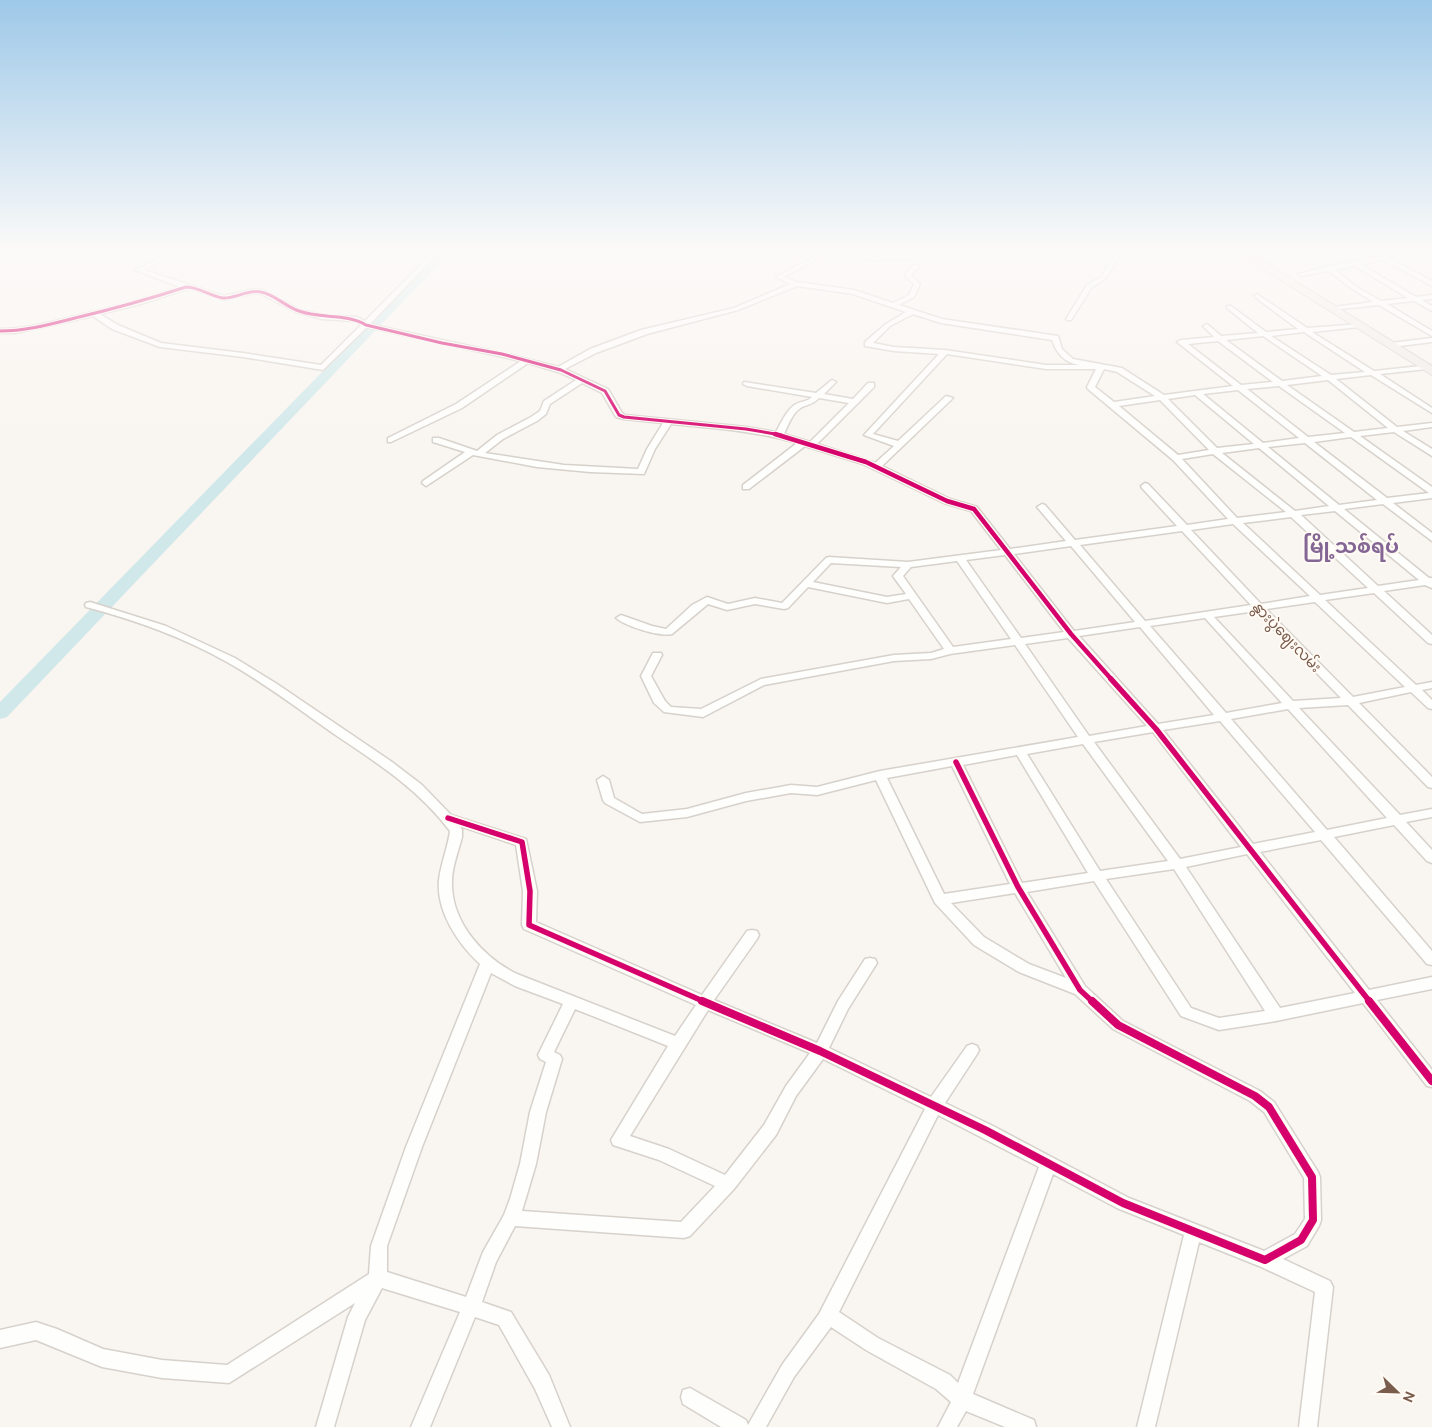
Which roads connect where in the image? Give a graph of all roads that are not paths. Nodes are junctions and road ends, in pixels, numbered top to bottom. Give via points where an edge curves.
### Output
1 (83, 317) edge
2 (99, 317) edge
3 (320, 317) edge
4 (374, 317) edge
5 (702, 317) edge
6 (903, 317) edge
7 (926, 317) edge
8 (1071, 317) edge
9 (1242, 317) edge
10 (1286, 317) edge
11 (1346, 317) edge
12 (1402, 317) edge
13 (1069, 320) dead end
14 (366, 325) junction
15 (1359, 325) junction
16 (1207, 326) dead end
17 (1305, 330) junction
18 (0, 331) edge
19 (1264, 334) junction
20 (1432, 334) edge
21 (1220, 339) junction
22 (1432, 340) edge
23 (1392, 345) junction
24 (945, 352) junction
25 (527, 361) junction
26 (1102, 368) junction
27 (1429, 369) edge
28 (561, 370) junction
29 (1375, 374) junction
30 (1330, 378) junction
31 (582, 379) junction
32 (832, 382) dead end
33 (748, 384) dead end
34 (1280, 384) junction
35 (871, 385) dead end
36 (1240, 388) junction
37 (1197, 393) junction
38 (818, 395) junction
39 (1161, 397) junction
40 (949, 398) dead end
41 (856, 402) junction
42 (1112, 405) junction
43 (1432, 411) edge
44 (668, 422) junction
45 (1432, 425) edge
46 (1396, 430) junction
47 (779, 435) junction
48 (1352, 436) junction
49 (391, 440) dead end
50 (436, 440) dead end
51 (1307, 441) junction
52 (807, 444) junction
53 (901, 445) junction
54 (1261, 446) junction
55 (1216, 451) junction
56 (475, 453) junction
57 (1432, 454) edge
58 (1176, 458) junction
59 (876, 467) junction
60 (426, 483) dead end
61 (1146, 486) dead end
62 (746, 487) dead end
63 (1432, 491) edge
64 (1432, 495) edge
65 (1386, 502) junction
66 (1042, 507) dead end
67 (1336, 508) junction
68 (1294, 514) junction
69 (1235, 521) junction
70 (1183, 528) junction
71 (1432, 538) edge
72 (1073, 544) junction
73 (1006, 552) junction
74 (960, 558) junction
75 (908, 565) junction
76 (1430, 583) edge
77 (807, 584) junction
78 (1379, 590) junction
79 (912, 596) junction
80 (1315, 598) junction
81 (90, 605) dead end
82 (1258, 608) junction
83 (1207, 616) junction
84 (621, 618) dead end
85 (1142, 623) junction
86 (1071, 634) junction
87 (1432, 641) edge
88 (1019, 643) junction
89 (950, 651) junction
90 (658, 655) dead end
91 (1432, 685) edge
92 (1414, 689) junction
93 (1350, 701) junction
94 (1292, 706) junction
95 (1432, 706) edge
96 (1223, 717) junction
97 (1156, 729) junction
98 (1086, 740) junction
99 (1020, 751) junction
100 (956, 762) junction
101 (880, 775) junction
102 (603, 780) dead end
103 (1432, 784) edge
104 (1432, 813) edge
105 (448, 818) junction
106 (1396, 820) junction
107 (1322, 835) junction
108 (1249, 850) junction
109 (1432, 858) edge
110 (1177, 864) junction
111 (1097, 876) junction
112 (1018, 888) junction
113 (940, 900) junction
114 (752, 935) dead end
115 (1432, 960) edge
116 (488, 962) junction
117 (870, 963) dead end
118 (1432, 983) edge
119 (1080, 990) junction
120 (1367, 996) junction
121 (572, 1001) junction
122 (704, 1001) junction
123 (1276, 1015) junction
124 (679, 1044) junction
125 (972, 1050) dead end
126 (820, 1051) junction
127 (1432, 1081) edge
128 (934, 1106) junction
129 (1048, 1165) junction
130 (728, 1184) junction
131 (511, 1218) junction
132 (1193, 1231) junction
133 (1265, 1260) junction
134 (378, 1278) junction
135 (471, 1306) junction
136 (828, 1315) junction
137 (0, 1339) edge
138 (690, 1397) dead end
139 (961, 1399) junction
140 (325, 1427) edge
141 (420, 1427) edge
142 (561, 1427) edge
143 (739, 1427) edge
144 (756, 1427) edge
145 (947, 1427) edge
146 (1027, 1427) edge
147 (1146, 1427) edge
148 (1308, 1427) edge

1 - 18 street via 24,330
2 - 14 street via 160,345 323,368
3 - 14 street via 361,320
4 - 14 street
5 - 28 street via 620,340 570,361
6 - 24 street via 888,325 868,344
7 - 26 street via 1055,338 1058,350 1071,361
8 - 13 street
9 - 19 street
10 - 17 street
11 - 15 highway
12 - 20 street
14 - 25 street
15 - 17 street
15 - 23 highway
16 - 21 street
17 - 19 street
17 - 29 street
19 - 21 street
19 - 30 street
21 - 34 street
21 - 36 street via 1181,342
22 - 23 street
23 - 27 highway
24 - 26 street via 1046,367
24 - 53 street via 868,435
25 - 28 street
25 - 49 street via 459,406
26 - 39 street via 1119,370
26 - 42 street via 1091,387
27 - 29 street
28 - 31 street
29 - 30 street
29 - 43 street
30 - 34 street
30 - 46 street
31 - 44 street via 606,392 618,415
31 - 56 street via 547,403 543,412 534,419
32 - 38 street
33 - 38 street
34 - 36 street
34 - 48 street
35 - 41 street
36 - 37 street
36 - 51 street
37 - 39 street
37 - 54 street
38 - 41 street
38 - 47 street via 791,413
39 - 42 street
39 - 55 street
40 - 53 street
41 - 52 street
42 - 58 street
44 - 47 street
44 - 56 street via 641,472 544,466
45 - 46 street
46 - 48 street
46 - 57 street
47 - 52 street
48 - 51 street
48 - 63 street
50 - 56 street
51 - 54 street
51 - 65 street
52 - 59 street
52 - 62 street
53 - 59 street
54 - 55 street
54 - 67 street
55 - 58 street
55 - 68 street
56 - 60 street
58 - 69 street
59 - 73 street via 947,501 974,509
61 - 70 street, နွားပွဲဈေးလမ်း
64 - 65 street
65 - 67 street
65 - 71 street
66 - 72 street
67 - 68 street
67 - 76 street
68 - 69 street
68 - 78 street
69 - 70 street
69 - 80 street
70 - 72 street
70 - 82 street, နွားပွဲဈေးလမ်း
72 - 73 street
72 - 85 street
73 - 74 street
73 - 86 street
74 - 75 street
74 - 88 street
75 - 77 street via 829,560
75 - 79 street via 898,576
76 - 78 street
77 - 79 street via 887,600
77 - 84 street via 784,606 755,602 727,607 707,600 668,632
78 - 80 street
78 - 87 street
79 - 89 street
80 - 82 street
80 - 92 street
81 - 105 street via 183,638 230,659 424,791
82 - 83 street
82 - 93 street, နွားပွဲဈေးလမ်း
83 - 85 street
83 - 94 street
85 - 86 street
85 - 96 street
86 - 88 street
86 - 97 street
88 - 89 street
88 - 98 street
89 - 90 street via 761,682 702,713 668,710 660,703 646,676
91 - 92 street
92 - 93 street
92 - 95 street
93 - 94 street
93 - 103 street, နွားပွဲဈေးလမ်း
94 - 96 street
94 - 106 street
96 - 97 street
96 - 107 street
97 - 98 street
97 - 108 street
98 - 99 street
98 - 110 street
99 - 100 street
99 - 111 street
100 - 101 street
100 - 112 street
101 - 102 street via 817,791 782,791 686,813 640,818 609,800
101 - 113 street
104 - 106 street
105 - 116 street via 456,830 445,885 448,910 467,942
105 - 122 street via 522,842 530,891 529,925
106 - 107 street
106 - 109 street
107 - 108 street
107 - 115 street
108 - 110 street
108 - 120 street
110 - 111 street
110 - 123 street
111 - 112 street
111 - 123 street via 1186,1012 1219,1024
112 - 113 street
112 - 119 street
113 - 119 street via 979,941 1024,968
114 - 122 street
116 - 121 street via 504,974
116 - 134 street via 382,1236
117 - 126 street via 843,1005
118 - 120 street
119 - 133 street via 1118,1025 1269,1106 1312,1177 1313,1220 1301,1240
120 - 123 street
120 - 127 street
121 - 124 street
121 - 131 street via 545,1055 554,1059
122 - 124 street
122 - 126 street
124 - 130 street via 649,1088 620,1140 663,1154
125 - 128 street
126 - 128 street
126 - 130 street via 791,1091 770,1130
128 - 129 street
128 - 136 street
129 - 132 street via 1123,1203
129 - 139 street
130 - 131 street via 684,1230
131 - 135 street via 489,1258
132 - 133 street
132 - 147 street
133 - 148 street via 1324,1287
134 - 135 street
134 - 137 street via 229,1374 162,1369 102,1358 36,1332
134 - 140 street via 357,1317
135 - 141 street
135 - 142 street via 505,1318 542,1382
136 - 139 street via 872,1344 943,1382
136 - 144 street via 788,1371
138 - 143 street
139 - 145 street
139 - 146 street

